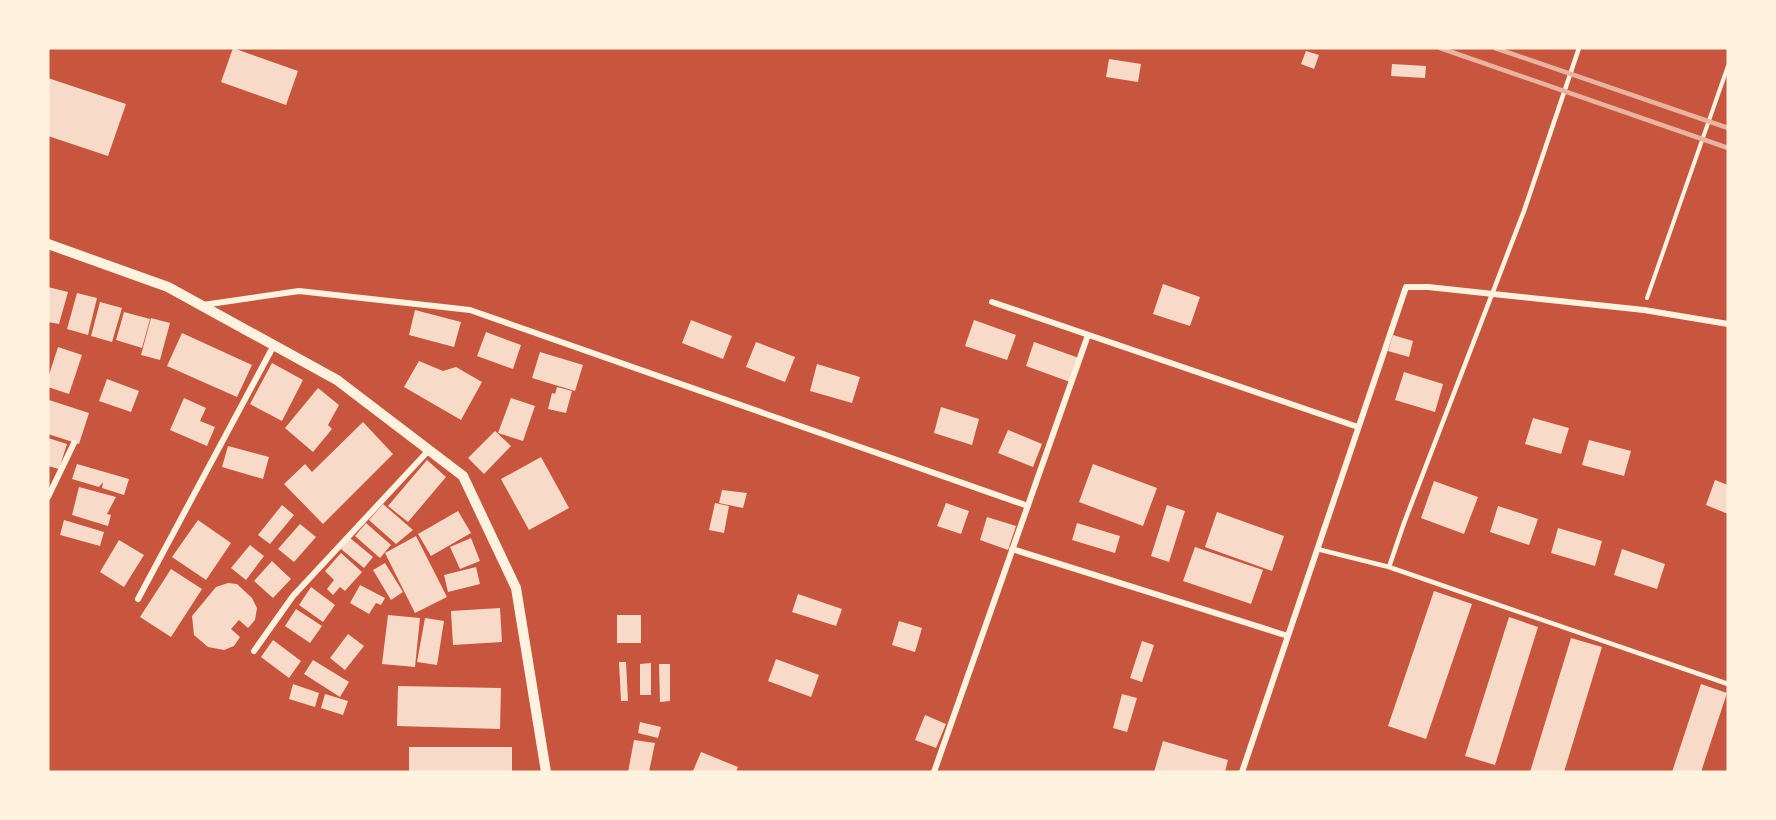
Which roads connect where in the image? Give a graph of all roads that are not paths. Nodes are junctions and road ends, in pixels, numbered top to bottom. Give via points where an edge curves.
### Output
1 (1579, 48) edge
2 (48, 244) edge
3 (992, 302) dead end
4 (202, 305) junction
5 (1728, 324) edge
6 (1088, 335) junction
7 (274, 345) junction
8 (1358, 427) junction
9 (74, 443) dead end
10 (429, 450) junction
11 (48, 497) edge
12 (1028, 506) junction
13 (1012, 549) junction
14 (1317, 549) junction
15 (1389, 567) junction
16 (138, 599) dead end
17 (1288, 636) junction
18 (254, 651) dead end
19 (1728, 684) edge
20 (546, 772) edge
21 (934, 772) edge
22 (1242, 772) edge

1 - 15 lane via 1524,211
2 - 4 street via 168,287
3 - 6 street
4 - 7 street
4 - 12 street via 299,291 470,310
5 - 8 street via 1644,310 1406,287
6 - 8 street
6 - 12 street
7 - 10 street via 337,380
7 - 16 street
8 - 14 street
9 - 11 street
10 - 18 street via 292,596
10 - 20 street via 463,476 516,588
12 - 13 street
13 - 17 street
13 - 21 street
14 - 15 lane
14 - 17 street
15 - 19 lane
17 - 22 street

